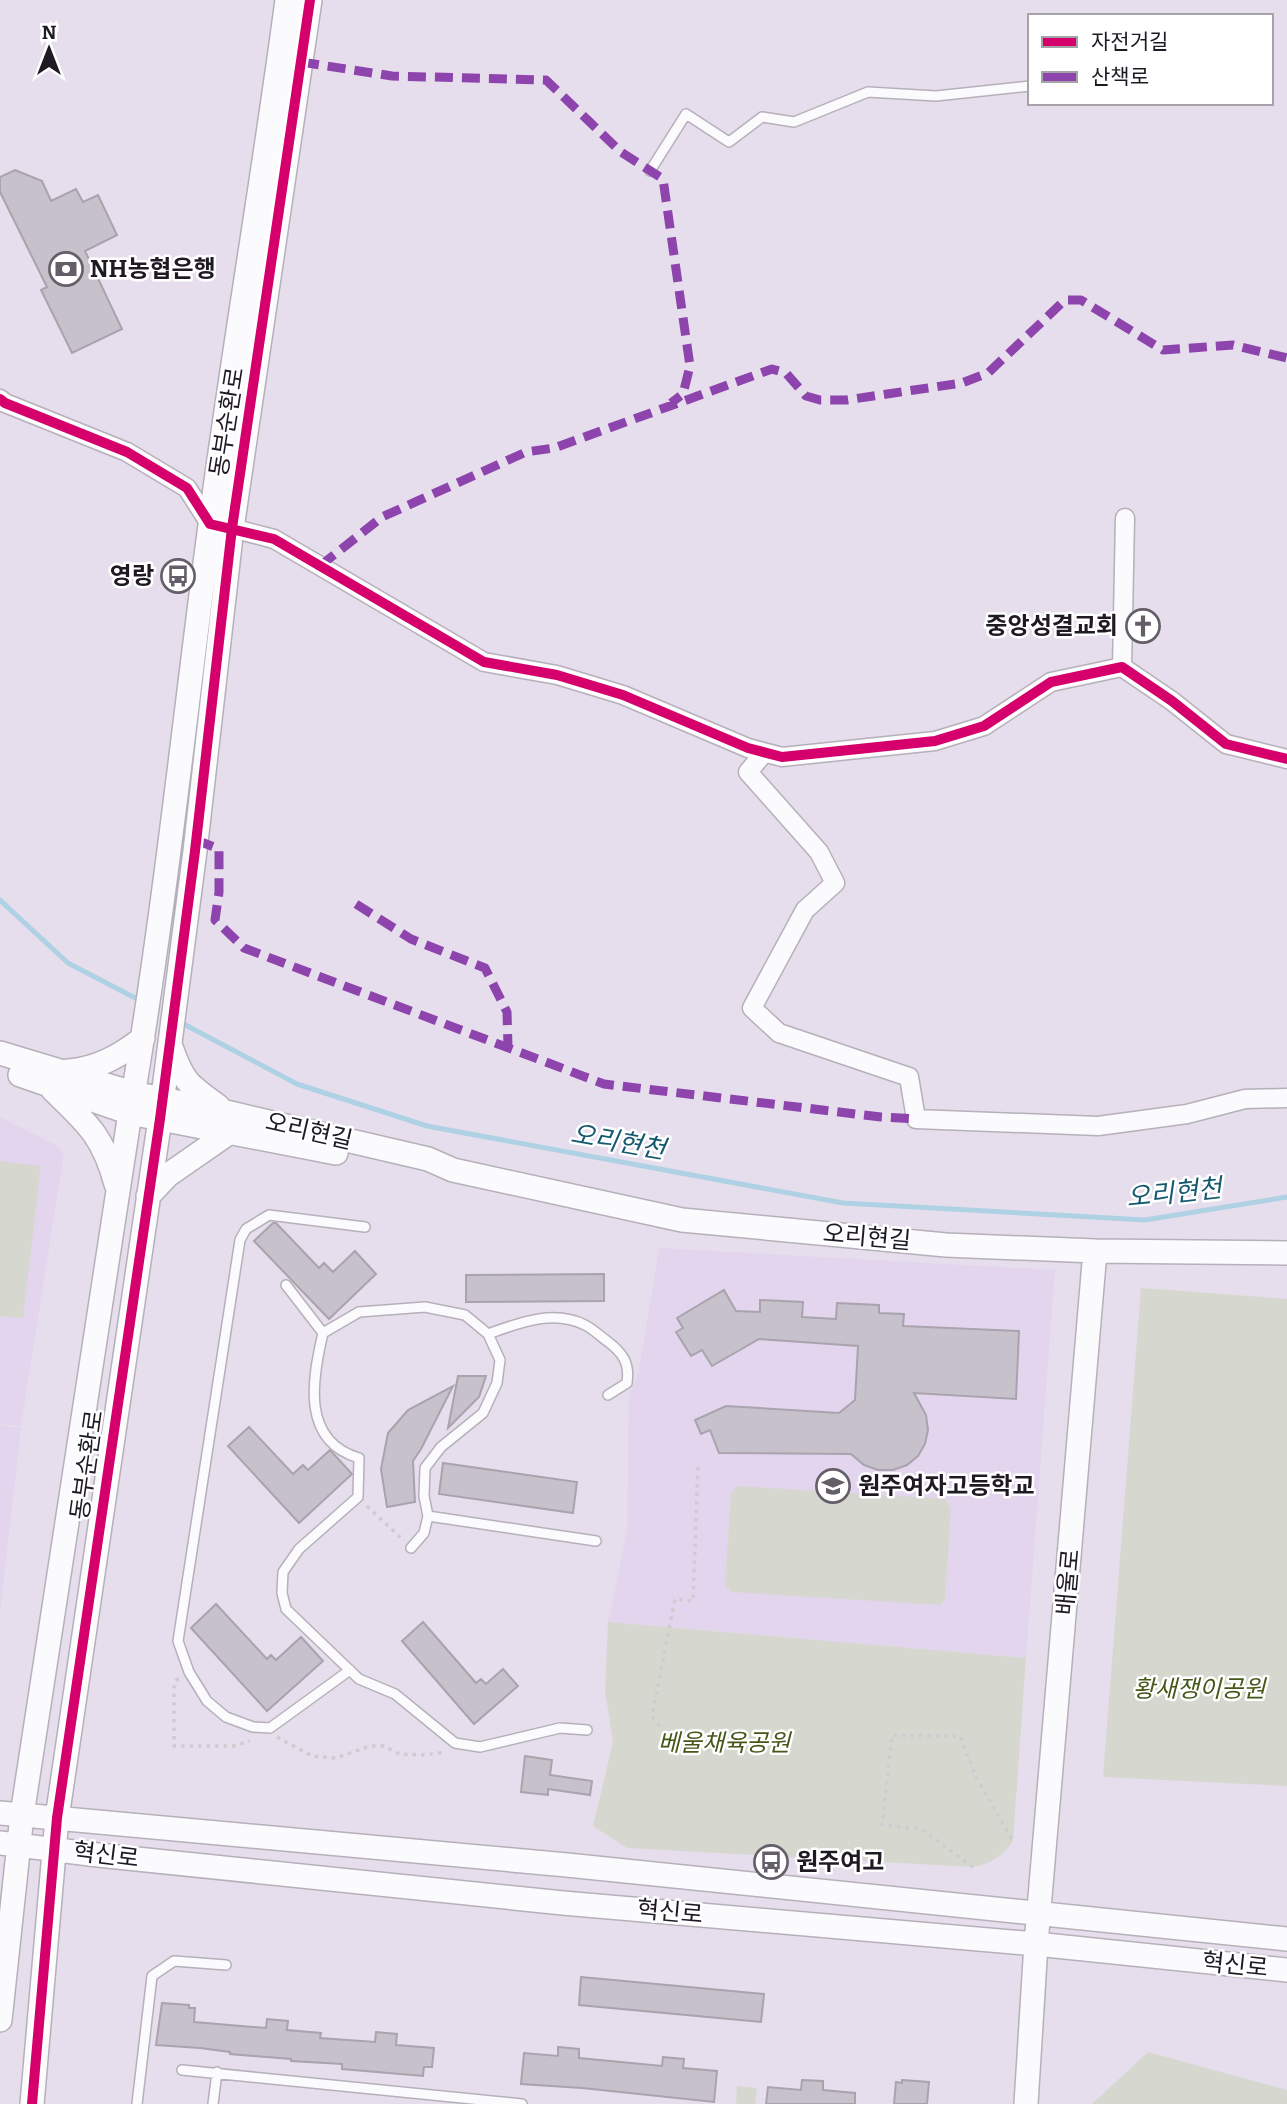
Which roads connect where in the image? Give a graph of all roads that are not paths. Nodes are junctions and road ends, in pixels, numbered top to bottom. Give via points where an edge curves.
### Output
1 (287, 0) edge
2 (310, 0) edge
3 (1028, 86) edge
4 (650, 171) dead end
5 (0, 399) edge
6 (1125, 518) dead end
7 (221, 526) junction
8 (1122, 667) junction
9 (764, 753) junction
10 (1287, 759) edge
11 (143, 1038) junction
12 (170, 1042) junction
13 (0, 1053) edge
14 (0, 1068) edge
15 (52, 1079) junction
16 (1287, 1098) edge
17 (131, 1103) junction
18 (161, 1109) junction
19 (228, 1122) junction
20 (118, 1191) junction
21 (148, 1196) junction
22 (365, 1227) dead end
23 (1095, 1251) junction
24 (1287, 1253) edge
25 (286, 1285) dead end
26 (323, 1333) junction
27 (488, 1334) junction
28 (608, 1395) dead end
29 (428, 1516) junction
30 (596, 1541) dead end
31 (411, 1548) road end
32 (350, 1670) junction
33 (587, 1730) dead end
34 (11, 1814) edge
35 (57, 1818) junction
36 (9, 1844) edge
37 (54, 1849) junction
38 (567, 1865) junction
39 (563, 1903) junction
40 (1038, 1913) junction
41 (1287, 1939) edge
42 (1036, 1944) junction
43 (226, 1965) dead end
44 (1287, 1970) edge
45 (0, 2020) edge
46 (182, 2070) dead end
47 (217, 2072) junction
48 (32, 2104) edge
49 (137, 2104) edge
50 (213, 2104) edge
51 (522, 2104) edge
52 (1026, 2104) edge

1 - 7 street, 동부순환로
2 - 7 street, 동부순환로
3 - 4 lane via 936,96 868,92 794,122 762,117 729,142 686,114
5 - 7 street via 127,452 187,488
6 - 8 street
7 - 9 street via 274,539 484,662 557,675 623,695
7 - 11 street, 동부순환로
7 - 12 street, 동부순환로 via 195,851
8 - 9 street via 1051,682 984,726 935,741 782,757
8 - 10 street via 1226,744
9 - 16 street via 748,772 819,852 835,883 805,910 752,1008 779,1032 909,1077 916,1118 1098,1126 1187,1114 1245,1099
11 - 15 street via 124,1053
11 - 17 street, 동부순환로
12 - 18 street, 동부순환로
12 - 19 street via 178,1069 188,1083
13 - 15 street
14 - 15 street
15 - 17 street
15 - 20 street via 92,1128 111,1164
17 - 18 street, 오리현길
17 - 20 street, 동부순환로
18 - 19 street, 오리현길
18 - 21 street, 동부순환로
19 - 21 street
19 - 23 street, 오리현길 via 430,1171 453,1170 682,1220 946,1245
20 - 34 street, 동부순환로
21 - 35 street, 동부순환로
22 - 32 lane via 269,1215 246,1229 240,1240 178,1641 189,1672 207,1701 226,1717 253,1727 270,1728
23 - 24 street, 오리현길
23 - 40 street, 배울로
25 - 26 lane
26 - 27 lane via 359,1312 425,1307 465,1315
26 - 32 lane via 315,1381 316,1418 323,1435 343,1453 359,1458 358,1497 299,1549 283,1572 282,1593 286,1609
27 - 28 lane via 533,1319 563,1318 585,1325 621,1352 629,1369 627,1383
27 - 29 lane via 500,1360 497,1383 482,1413 441,1447 425,1468
29 - 30 lane
29 - 31 lane via 424,1533
32 - 33 lane via 359,1679 395,1694 455,1743 480,1747 560,1728
34 - 35 street, 혁신로
34 - 36 street, 동부순환로
35 - 37 street, 동부순환로
35 - 38 street, 혁신로
36 - 37 street, 혁신로
36 - 45 street
37 - 39 street, 혁신로
37 - 48 street
38 - 39 street
38 - 40 street, 혁신로
39 - 42 street, 혁신로
40 - 41 street, 혁신로
40 - 42 street, 배울로
42 - 44 street, 혁신로
42 - 52 street
43 - 49 lane via 174,1961 152,1976
46 - 47 lane
47 - 50 lane
47 - 51 lane

